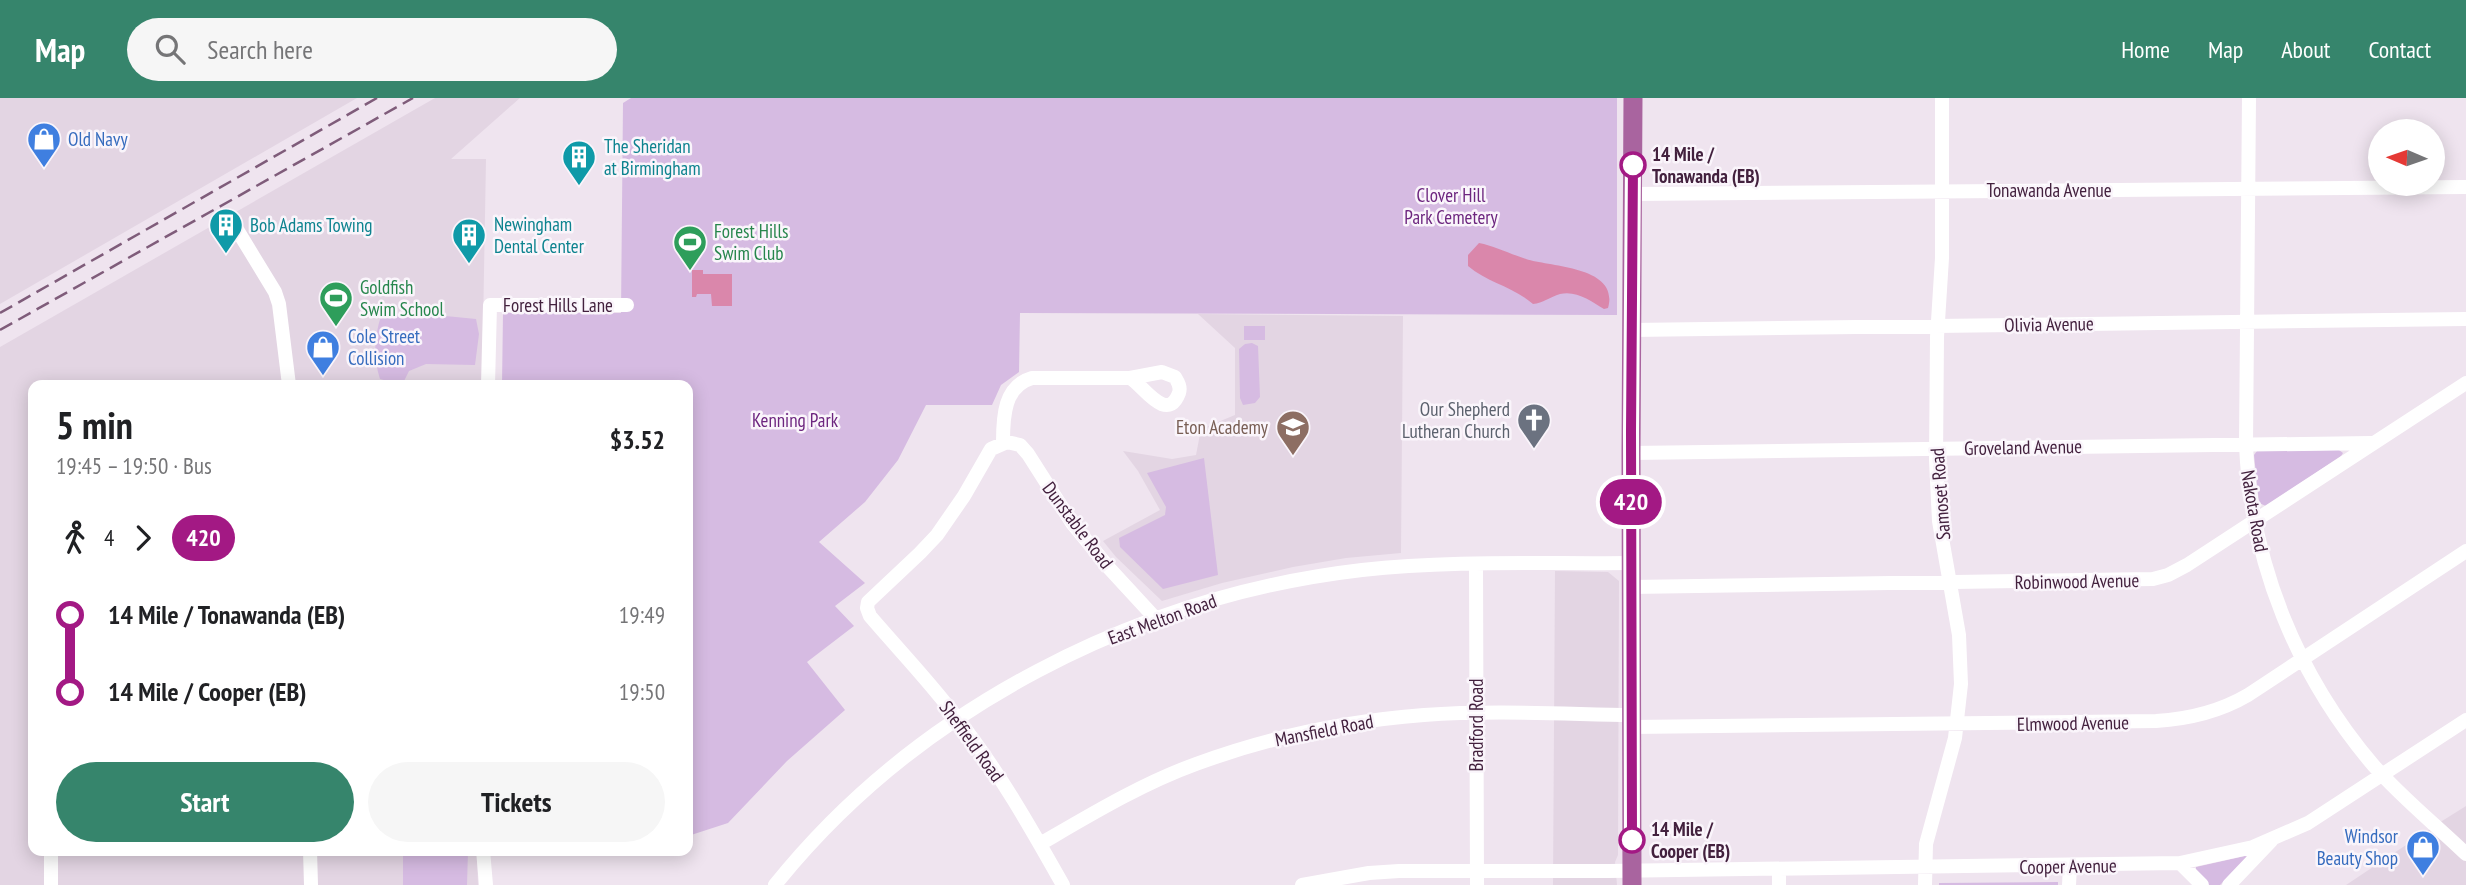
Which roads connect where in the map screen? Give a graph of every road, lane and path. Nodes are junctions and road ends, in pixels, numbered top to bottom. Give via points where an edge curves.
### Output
1 (1633, 98) edge
2 (1942, 98) edge
3 (2249, 98) edge
4 (2466, 187) edge
5 (2248, 188) junction
6 (1942, 191) junction
7 (1633, 194) junction
8 (236, 228) dead end
9 (627, 305) dead end
10 (2466, 319) edge
11 (2248, 321) junction
12 (1938, 325) junction
13 (1632, 330) junction
14 (1130, 379) dead end
15 (288, 380) edge
16 (488, 380) edge
17 (2466, 383) edge
18 (1000, 443) junction
19 (2372, 443) junction
20 (2246, 445) junction
21 (1936, 449) junction
22 (1631, 453) junction
23 (2255, 520) junction
24 (2466, 551) edge
25 (1631, 563) junction
26 (1476, 564) junction
27 (1951, 583) junction
28 (1631, 587) junction
29 (1156, 619) junction
30 (2302, 659) junction
31 (1476, 715) junction
32 (958, 719) junction
33 (2466, 720) edge
34 (1632, 721) junction
35 (1957, 724) junction
36 (2383, 776) junction
37 (2272, 840) junction
38 (1040, 844) junction
39 (2466, 855) edge
40 (51, 856) edge
41 (310, 856) edge
42 (484, 856) edge
43 (2180, 863) junction
44 (2070, 866) junction
45 (1924, 868) junction
46 (1779, 869) junction
47 (1477, 878) edge
48 (1632, 878) edge
49 (51, 885) edge
50 (311, 885) edge
51 (486, 885) edge
52 (775, 885) edge
53 (1063, 885) edge
54 (1302, 885) edge
55 (1779, 885) edge
56 (1925, 885) edge
57 (2069, 885) edge
58 (2202, 885) edge
59 (2229, 885) edge

1 - 7 main road
2 - 6 street, Samoset Road
3 - 5 street, Nakota Road
4 - 5 street, Tonawanda Avenue
5 - 6 street, Tonawanda Avenue
5 - 11 street, Nakota Road
6 - 7 street, Tonawanda Avenue
6 - 12 street, Samoset Road
7 - 13 main road
8 - 15 street via 275,292
9 - 16 street, Forest Hills Lane via 489,305
10 - 11 street, Olivia Avenue
11 - 12 street, Olivia Avenue
11 - 20 street, Nakota Road
12 - 13 street, Olivia Avenue
12 - 21 street, Samoset Road
13 - 22 main road
14 - 18 street via 1039,377 1020,382 1009,397
17 - 19 street, Robinwood Avenue
18 - 29 street, Dunstable Road via 1020,445 1028,454 1072,523
18 - 32 street, Sheffield Road via 991,449 937,535 872,597 867,608
19 - 20 street, Groveland Avenue
19 - 23 street, Robinwood Avenue
20 - 21 street, Groveland Avenue
20 - 23 street, Nakota Road
21 - 22 street, Groveland Avenue
21 - 27 street, Samoset Road via 1939,521
22 - 25 main road
23 - 27 street, Robinwood Avenue via 2175,572 2153,579
23 - 30 street, Nakota Road via 2274,594
24 - 30 street, Elmwood Avenue
25 - 26 street, East Melton Road
25 - 28 main road
26 - 29 street, East Melton Road via 1315,577 1242,592
26 - 31 street, Bradford Road
27 - 28 street, Robinwood Avenue
27 - 35 street, Samoset Road via 1961,652
28 - 34 main road
29 - 32 street, East Melton Road via 1044,668
30 - 35 street, Elmwood Avenue via 2236,702 2191,718
30 - 36 street, Nakota Road via 2340,723
31 - 34 street, Mansfield Road
31 - 38 street, Mansfield Road via 1349,723 1235,751 1112,802
31 - 47 street, Bradford Road
32 - 38 street, Sheffield Road
32 - 52 street, East Melton Road via 853,801
33 - 36 street, Cooper Avenue
34 - 35 street, Elmwood Avenue
34 - 48 main road
35 - 45 street, Samoset Road via 1930,825
36 - 37 street, Cooper Avenue
36 - 39 street, Nakota Road
37 - 43 street, Cooper Avenue
37 - 59 street
38 - 53 street, Sheffield Road
40 - 49 street
41 - 50 street
42 - 51 street
43 - 44 street, Cooper Avenue
43 - 58 street
44 - 45 street, Cooper Avenue
44 - 57 street
45 - 46 street, Cooper Avenue
45 - 56 street, Samoset Road
46 - 48 street, Cooper Avenue
46 - 55 street
47 - 48 street, Cooper Avenue
47 - 54 street, Cooper Avenue via 1389,871

